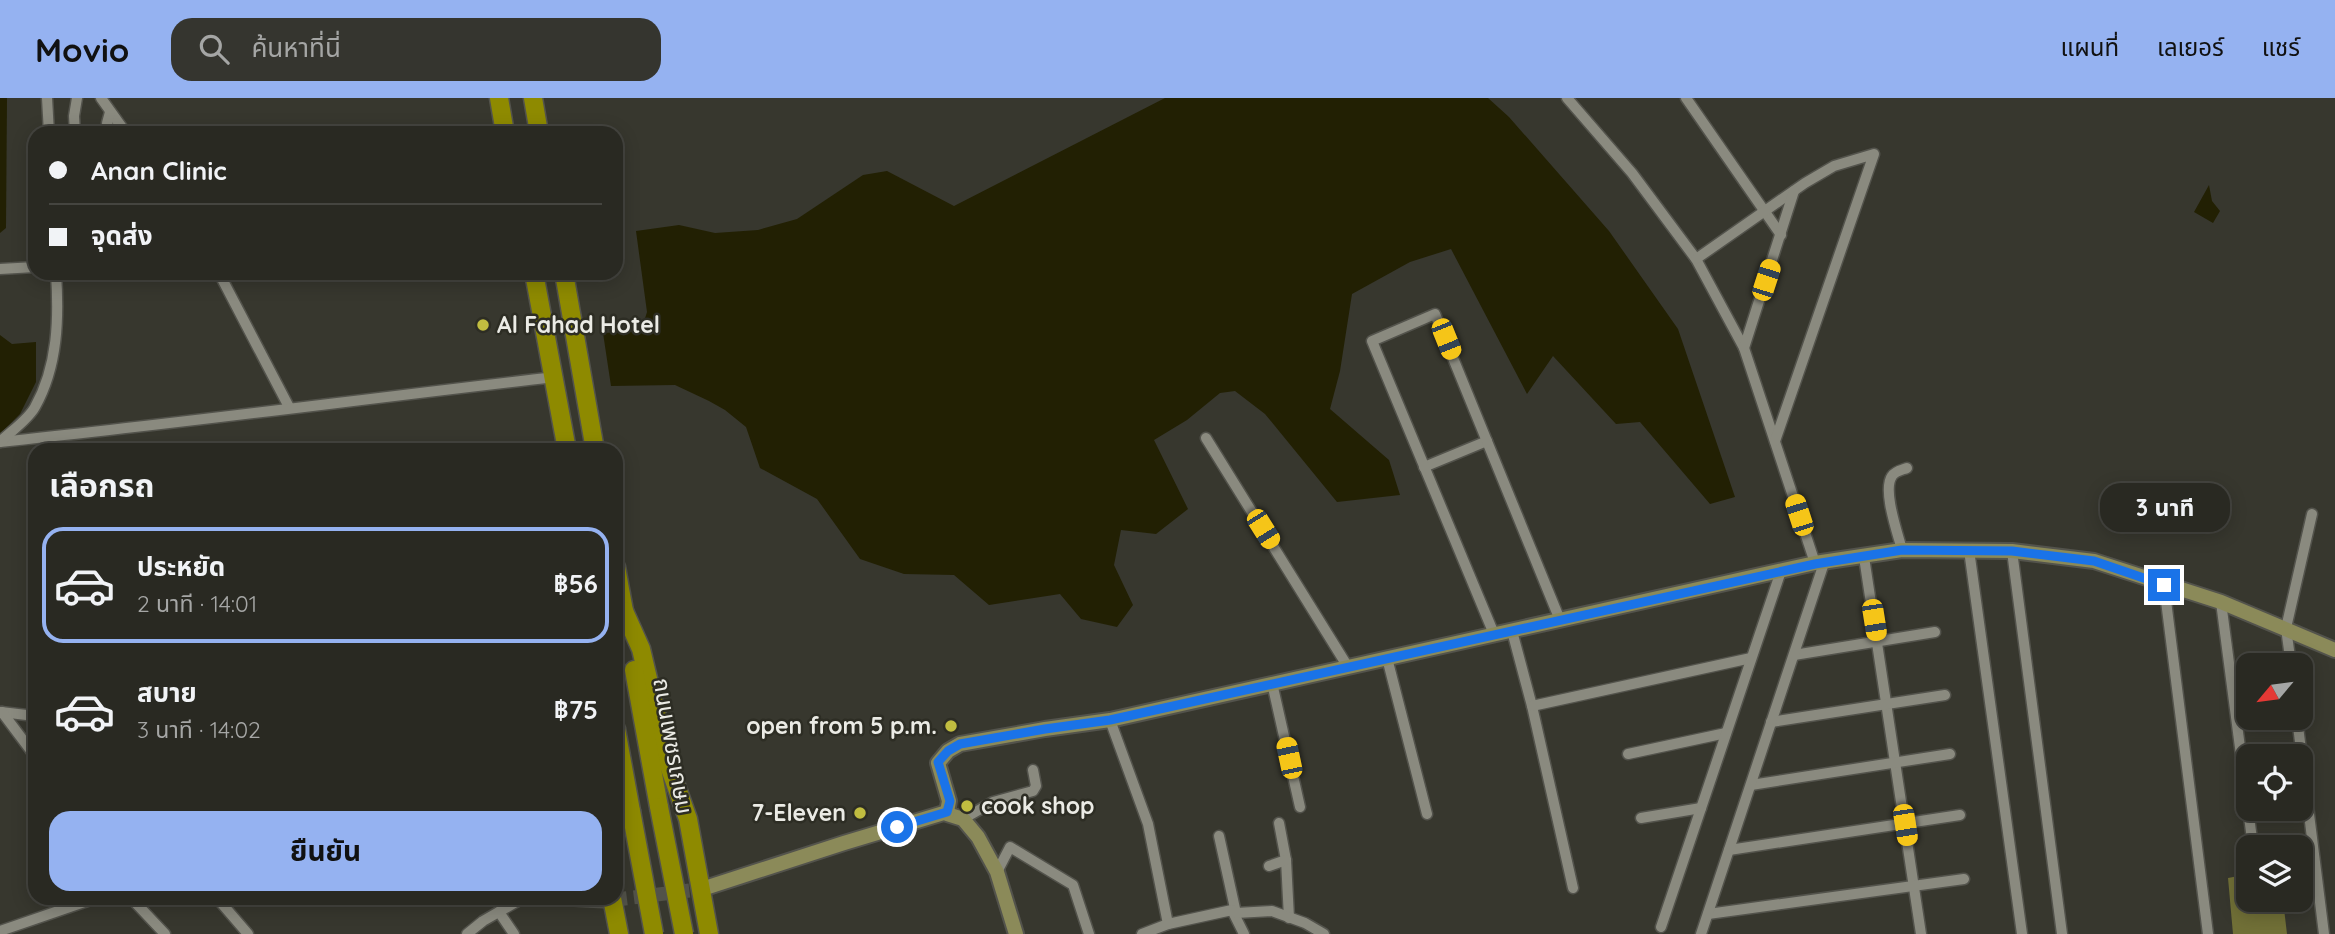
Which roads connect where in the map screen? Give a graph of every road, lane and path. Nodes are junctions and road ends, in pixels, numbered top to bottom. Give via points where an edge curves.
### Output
1 (47, 98) edge
2 (77, 98) edge
3 (100, 98) edge
4 (499, 98) edge
5 (533, 98) edge
6 (1567, 98) edge
7 (1686, 98) edge
8 (110, 111) junction
9 (49, 126) edge
10 (75, 126) edge
11 (108, 126) edge
12 (121, 126) edge
13 (504, 126) edge
14 (538, 126) edge
15 (1794, 191) junction
16 (1765, 210) junction
17 (1781, 235) junction
18 (1696, 259) junction
19 (28, 267) edge
20 (0, 269) edge
21 (56, 280) edge
22 (223, 280) edge
23 (535, 280) edge
24 (566, 280) edge
25 (1744, 348) junction
26 (555, 377) junction
27 (289, 407) junction
28 (1206, 438) dead end
29 (1487, 441) junction
30 (1775, 442) junction
31 (567, 443) edge
32 (595, 443) edge
33 (1424, 467) junction
34 (1907, 468) dead end
35 (2312, 514) dead end
36 (1902, 550) junction
37 (1969, 550) junction
38 (2012, 551) junction
39 (1864, 557) junction
40 (1819, 563) junction
41 (1781, 571) junction
42 (2164, 585) junction
43 (2221, 602) junction
44 (623, 617) edge
45 (1560, 620) junction
46 (623, 626) edge
47 (2286, 628) junction
48 (1512, 631) junction
49 (1935, 632) dead end
50 (1494, 634) junction
51 (1878, 641) junction
52 (2335, 650) edge
53 (2289, 653) edge
54 (1794, 655) junction
55 (1751, 657) junction
56 (1387, 658) junction
57 (1348, 667) junction
58 (1272, 683) junction
59 (1945, 695) dead end
60 (1887, 705) junction
61 (1532, 706) junction
62 (1, 712) edge
63 (28, 715) edge
64 (1110, 720) junction
65 (1771, 722) junction
66 (2298, 730) edge
67 (1726, 733) junction
68 (28, 747) edge
69 (1628, 754) dead end
70 (1950, 754) dead end
71 (1895, 762) junction
72 (623, 767) edge
73 (1033, 770) dead end
74 (1751, 785) junction
75 (1300, 807) dead end
76 (1701, 808) junction
77 (947, 814) dead end
78 (1427, 814) dead end
79 (1960, 815) dead end
80 (1641, 818) dead end
81 (963, 819) junction
82 (1279, 823) dead end
83 (1905, 825) junction
84 (2251, 835) edge
85 (1219, 836) dead end
86 (1729, 850) junction
87 (1286, 860) junction
88 (1269, 866) dead end
89 (997, 872) junction
90 (1964, 879) dead end
91 (1914, 886) junction
92 (1573, 888) dead end
93 (702, 889) junction
94 (76, 905) edge
95 (138, 905) edge
96 (223, 905) edge
97 (511, 905) edge
98 (613, 905) edge
99 (1234, 911) junction
100 (499, 912) junction
101 (1708, 914) junction
102 (1289, 918) junction
103 (1168, 923) junction
104 (1661, 927) dead end
105 (0, 931) edge
106 (165, 934) edge
107 (248, 934) edge
108 (467, 934) edge
109 (514, 934) edge
110 (619, 934) edge
111 (654, 934) edge
112 (684, 934) edge
113 (709, 934) edge
114 (1016, 934) edge
115 (1089, 934) edge
116 (1142, 934) edge
117 (1244, 934) edge
118 (1324, 934) edge
119 (1701, 934) edge
120 (1921, 934) edge
121 (2022, 934) edge
122 (2062, 934) edge
123 (2207, 934) edge
124 (2324, 934) edge

1 - 9 street
2 - 10 street
3 - 8 street
4 - 13 highway
5 - 14 highway
6 - 18 street via 1632,173
7 - 16 street
8 - 11 street
8 - 12 street
15 - 16 street
15 - 17 street
15 - 30 street via 1834,166 1874,154
16 - 17 street
16 - 18 street
17 - 25 street
18 - 25 street
19 - 20 street
21 - 27 street via 51,368 34,409 0,442
22 - 27 street
23 - 26 highway
24 - 32 highway
25 - 30 street
26 - 27 street
26 - 31 highway
28 - 57 street
29 - 33 street
29 - 33 street via 1435,314 1372,341
29 - 45 street
30 - 40 street
33 - 50 street
34 - 36 street via 1894,473 1888,490
35 - 47 street
36 - 37 street
36 - 39 street
37 - 38 street
37 - 121 street
38 - 42 street via 2094,561
38 - 122 street
39 - 40 street
39 - 51 street
40 - 41 street
40 - 54 street
41 - 45 street
41 - 55 street
42 - 43 street
42 - 123 street
43 - 47 street
43 - 84 street
44 - 93 highway via 640,649 668,763 688,819
45 - 48 street
46 - 112 highway, ถนนเพชรเกษม, bridge
47 - 52 street
47 - 53 street
48 - 50 street
48 - 61 street
49 - 51 street
50 - 56 street
51 - 54 street
51 - 60 street
54 - 65 street
55 - 61 street
55 - 67 street
56 - 57 street
56 - 78 street
57 - 58 street
58 - 64 street
58 - 75 street
59 - 60 street
60 - 65 street
60 - 71 street
61 - 92 street
62 - 63 street
62 - 68 street
64 - 93 street via 960,744 938,762 950,801 947,812
64 - 103 street via 1148,824
65 - 74 street
66 - 124 street
67 - 69 street
67 - 76 street
70 - 71 street
71 - 74 street
71 - 83 street
72 - 111 highway, bridge
73 - 81 street via 1033,791 993,802
74 - 86 street
76 - 80 street
76 - 104 street
77 - 81 street
79 - 83 street
81 - 89 street
82 - 87 street
83 - 86 street
83 - 91 street
85 - 99 street
86 - 101 street
87 - 88 street
87 - 102 street
89 - 114 street
89 - 115 street via 1010,848 1073,885
90 - 91 street
91 - 101 street
91 - 120 street
93 - 113 highway
94 - 105 street
95 - 106 street
96 - 107 street
97 - 100 street
98 - 110 highway
99 - 102 street via 1272,911
99 - 103 street
99 - 117 street
100 - 108 street
100 - 109 street
101 - 119 street
102 - 118 street
103 - 116 street

